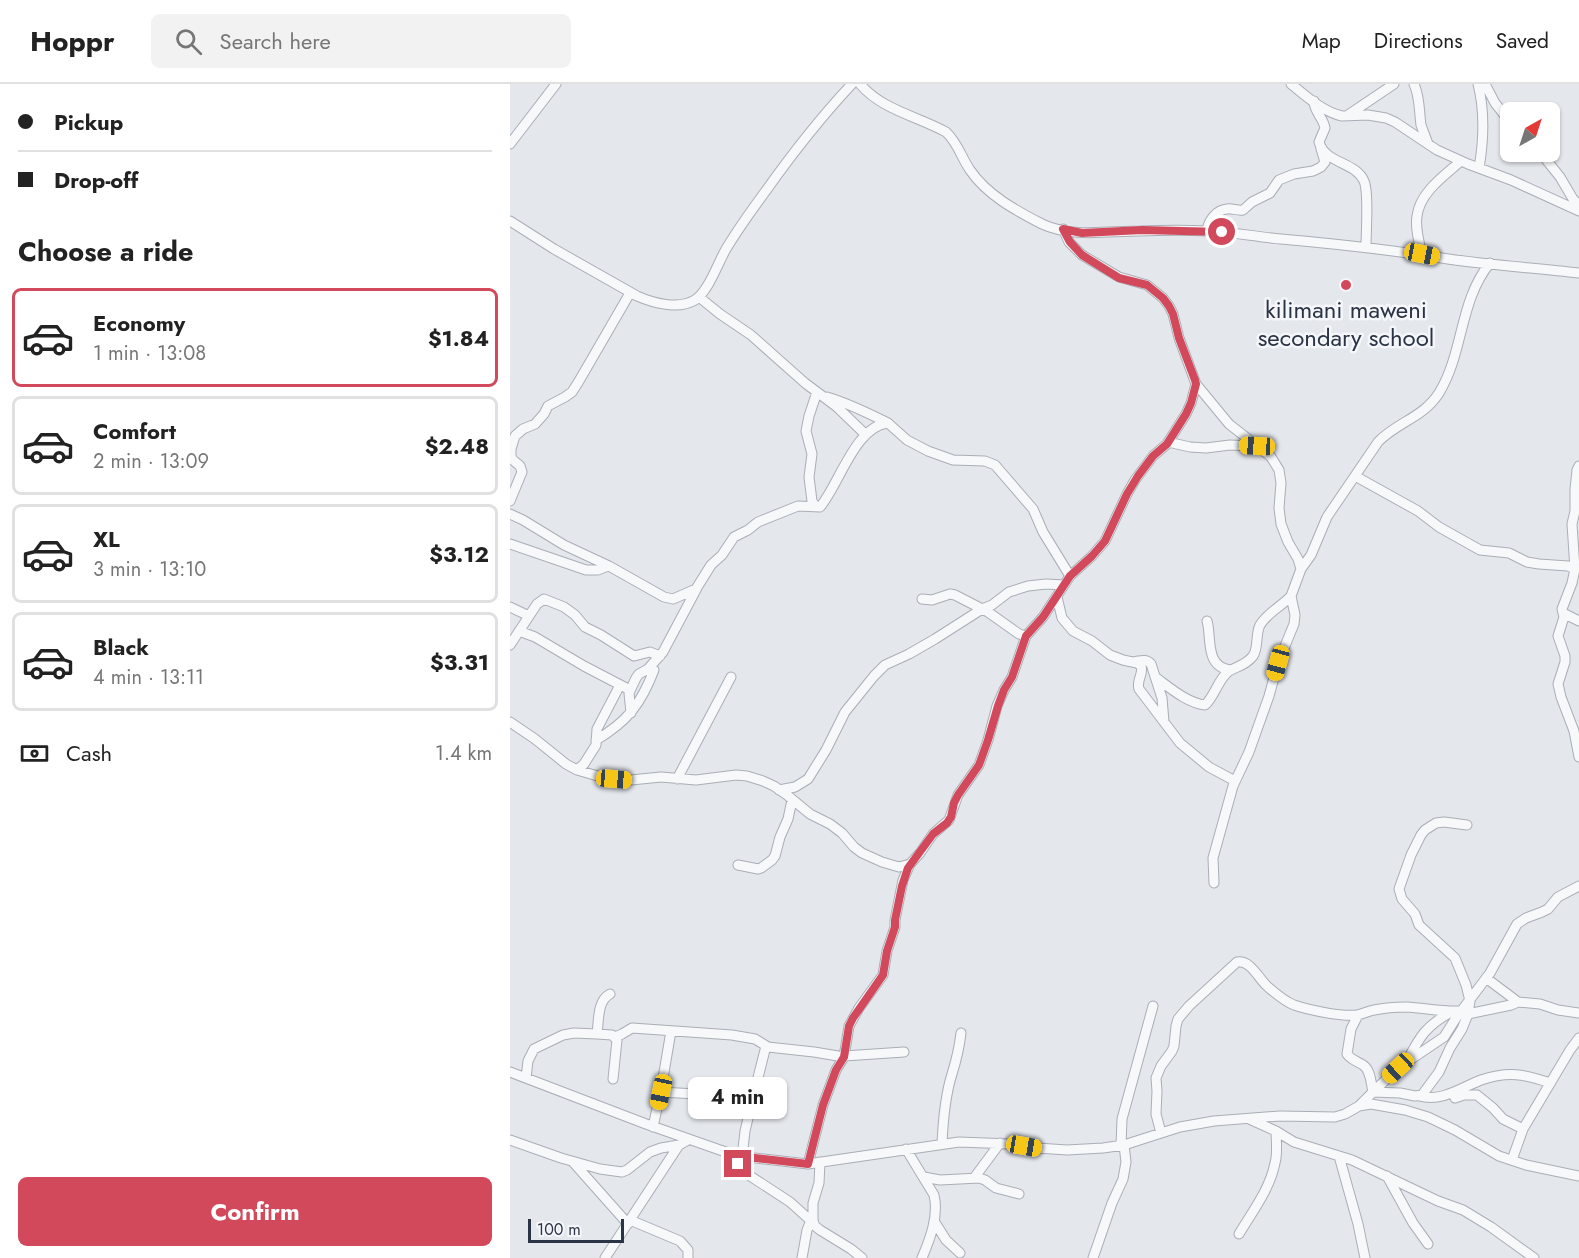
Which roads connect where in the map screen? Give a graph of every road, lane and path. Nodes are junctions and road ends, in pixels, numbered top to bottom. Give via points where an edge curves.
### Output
1 (556, 84) edge
2 (852, 84) edge
3 (860, 84) edge
4 (1291, 84) edge
5 (1394, 84) edge
6 (1414, 84) edge
7 (1478, 84) edge
8 (1485, 84) edge
9 (1314, 101) junction
10 (1500, 109) edge
11 (1345, 116) junction
12 (1324, 134) junction
13 (510, 144) edge
14 (1428, 144) junction
15 (1322, 148) junction
16 (1461, 161) junction
17 (1548, 162) edge
18 (1479, 168) junction
19 (1579, 205) edge
20 (1579, 212) edge
21 (510, 220) edge
22 (1063, 229) junction
23 (1207, 231) junction
24 (1366, 247) junction
25 (1422, 254) junction
26 (1490, 263) junction
27 (1579, 273) edge
28 (630, 293) junction
29 (699, 297) junction
30 (1196, 384) junction
31 (820, 394) junction
32 (888, 423) junction
33 (865, 434) junction
34 (1168, 442) junction
35 (1257, 446) junction
36 (1579, 466) edge
37 (1355, 476) junction
38 (510, 501) edge
39 (816, 507) junction
40 (510, 514) edge
41 (510, 544) edge
42 (608, 566) junction
43 (1301, 569) junction
44 (1575, 569) junction
45 (1070, 576) junction
46 (1064, 585) junction
47 (699, 586) junction
48 (1291, 596) junction
49 (1057, 597) junction
50 (922, 599) dead end
51 (510, 607) edge
52 (982, 609) junction
53 (1563, 613) junction
54 (529, 616) junction
55 (1207, 621) dead end
56 (1579, 621) edge
57 (519, 632) junction
58 (1026, 636) junction
59 (510, 645) edge
60 (660, 656) junction
61 (1132, 662) junction
62 (654, 670) dead end
63 (1231, 670) junction
64 (1155, 677) junction
65 (731, 678) dead end
66 (620, 685) junction
67 (630, 690) junction
68 (631, 713) junction
69 (510, 722) edge
70 (1165, 724) junction
71 (597, 740) junction
72 (1579, 757) edge
73 (577, 770) junction
74 (677, 778) junction
75 (1235, 781) junction
76 (779, 790) junction
77 (792, 800) junction
78 (1467, 825) dead end
79 (738, 864) dead end
80 (910, 864) junction
81 (1214, 883) dead end
82 (1579, 886) edge
83 (1486, 978) junction
84 (610, 994) dead end
85 (1470, 1001) junction
86 (1518, 1002) junction
87 (1153, 1006) dead end
88 (1460, 1012) junction
89 (1579, 1013) edge
90 (1358, 1015) junction
91 (671, 1030) junction
92 (961, 1033) dead end
93 (597, 1034) junction
94 (615, 1037) junction
95 (1579, 1038) edge
96 (765, 1046) junction
97 (904, 1052) dead end
98 (844, 1056) junction
99 (1406, 1063) junction
100 (510, 1072) edge
101 (526, 1078) junction
102 (613, 1079) dead end
103 (1550, 1083) junction
104 (661, 1092) junction
105 (1372, 1092) junction
106 (696, 1094) dead end
107 (1419, 1096) junction
108 (1445, 1096) junction
109 (1359, 1106) junction
110 (1245, 1118) junction
111 (653, 1126) junction
112 (1523, 1129) junction
113 (1276, 1131) junction
114 (1161, 1133) junction
115 (510, 1140) edge
116 (688, 1140) junction
117 (1000, 1143) junction
118 (942, 1144) junction
119 (679, 1145) junction
120 (1123, 1145) junction
121 (906, 1149) junction
122 (1338, 1156) junction
123 (739, 1157) junction
124 (1512, 1160) junction
125 (573, 1162) junction
126 (820, 1162) junction
127 (808, 1164) junction
128 (1386, 1176) junction
129 (1579, 1176) edge
130 (924, 1177) junction
131 (974, 1178) junction
132 (1019, 1194) dead end
133 (811, 1219) junction
134 (934, 1221) junction
135 (629, 1222) junction
136 (1239, 1234) dead end
137 (1428, 1244) dead end
138 (960, 1253) dead end
139 (605, 1258) edge
140 (688, 1258) edge
141 (802, 1258) edge
142 (862, 1258) edge
143 (922, 1258) edge
144 (1093, 1258) edge
145 (1365, 1258) edge
146 (1534, 1258) edge

1 - 13 street
2 - 29 street via 821,117 764,193
3 - 22 street via 887,105 946,132 975,177 994,196 1042,224
4 - 9 street
5 - 11 street
6 - 14 street
7 - 18 street via 1484,129
8 - 10 street
9 - 11 street
9 - 12 street via 1324,123
11 - 12 street via 1332,123
11 - 14 street via 1386,118
12 - 15 street via 1319,142
14 - 16 street
15 - 23 street via 1321,167 1280,180 1270,194 1243,210 1221,211 1209,221
15 - 24 street via 1334,160 1354,169 1364,182
16 - 18 street
16 - 25 street via 1420,205 1417,220
17 - 19 street
18 - 20 street
21 - 28 street
22 - 23 street via 1082,233
22 - 30 street via 1082,255 1119,278 1147,285 1163,298 1173,314
23 - 24 street
24 - 25 street
25 - 26 street
26 - 27 street
26 - 37 street via 1471,296 1452,368 1440,391 1421,413 1385,435
28 - 29 street via 650,302 674,304 693,302
28 - 38 street via 572,392 551,404 535,424 515,436 511,457 522,472
29 - 31 street
30 - 34 street via 1186,414
30 - 35 street via 1229,424
31 - 32 street
31 - 33 street
31 - 39 street via 806,431 812,454 812,501
32 - 33 street
32 - 45 street via 928,452 953,460 995,465 1033,509
33 - 39 street via 824,503
34 - 35 street via 1206,448
34 - 45 street via 1138,476 1105,541
35 - 43 street via 1279,470 1279,515
36 - 44 street via 1572,524
37 - 43 street via 1327,518
37 - 44 street via 1480,550
39 - 47 street via 789,508 736,536
40 - 42 street
41 - 42 street via 586,570
42 - 47 street via 668,598
43 - 48 street
44 - 53 street via 1562,605
45 - 46 street
46 - 49 street
46 - 52 street via 1016,589
47 - 60 street
48 - 63 street via 1260,625 1253,656
48 - 75 street via 1294,624
49 - 58 street
49 - 61 street via 1062,618 1072,631 1110,655
50 - 52 street via 950,594
51 - 54 street
52 - 58 street
52 - 76 street via 881,668 845,712 808,779
53 - 56 street
53 - 72 street via 1558,636 1565,656 1558,684
54 - 57 street
54 - 60 street via 541,600 548,600 634,656 650,652
55 - 63 street via 1209,647 1216,662
57 - 59 street
57 - 66 street via 535,637
58 - 80 street via 979,765 958,795 947,823 933,834
60 - 67 street via 639,674
61 - 64 street via 1149,662
61 - 70 street via 1141,666 1139,689
62 - 68 street
63 - 64 street via 1205,705
64 - 70 street
65 - 74 street
66 - 67 street
66 - 71 street via 597,729
67 - 68 street
68 - 71 street
69 - 73 street
70 - 75 street via 1198,759
71 - 73 street
73 - 74 street via 614,779
74 - 76 street via 740,775
75 - 81 street via 1213,858
76 - 77 street
77 - 79 street via 772,860 758,869
77 - 80 street via 837,829 862,853 899,867
78 - 85 street via 1444,822 1425,830 1399,889 1419,925 1455,958
80 - 98 street via 883,975 849,1026
82 - 83 street via 1558,897 1548,909 1517,924
83 - 85 street
83 - 86 street
84 - 93 street via 601,1004
85 - 88 street
86 - 88 street
86 - 89 street
87 - 120 street via 1122,1119
88 - 90 street via 1406,1007
88 - 99 street via 1444,1037
88 - 99 street via 1428,1027
88 - 107 street via 1439,1072
90 - 105 street via 1347,1054 1367,1069
90 - 114 street via 1290,1003 1266,986 1244,962 1237,962 1178,1019 1174,1046 1156,1078 1156,1114
91 - 94 street via 632,1028
91 - 96 street via 732,1035 754,1039
91 - 104 street
92 - 118 street
93 - 94 street
93 - 101 street via 570,1034 534,1049
94 - 102 street
95 - 103 street
96 - 98 street
96 - 123 street
97 - 98 street
98 - 127 street via 823,1105
99 - 105 street
100 - 101 street
101 - 111 street
103 - 108 street via 1531,1076 1511,1075 1482,1080
103 - 112 street
104 - 106 street
104 - 111 street
105 - 107 street
105 - 109 street
107 - 108 street
108 - 112 street via 1477,1095 1503,1119
109 - 110 street via 1335,1117
109 - 124 street via 1378,1104 1428,1117
110 - 113 street
110 - 114 street
111 - 116 street
112 - 124 street
113 - 122 street via 1294,1142
113 - 136 street via 1274,1170
114 - 120 street
115 - 125 street
116 - 119 street
116 - 123 street
117 - 118 street
117 - 120 street via 1067,1150
117 - 131 street
118 - 121 street
119 - 125 street via 654,1150 622,1172
119 - 135 street
120 - 144 street via 1123,1179
121 - 126 street
121 - 130 street
122 - 128 street
122 - 145 street
123 - 127 street
123 - 133 street via 738,1164 744,1172
124 - 129 street
125 - 135 street
126 - 127 street
126 - 133 street
128 - 137 street
128 - 146 street via 1463,1210
130 - 131 street
130 - 134 street via 936,1203
131 - 132 street
133 - 141 street
133 - 142 street via 820,1230
134 - 138 street
134 - 143 street
135 - 139 street
135 - 140 street via 680,1241 688,1250

